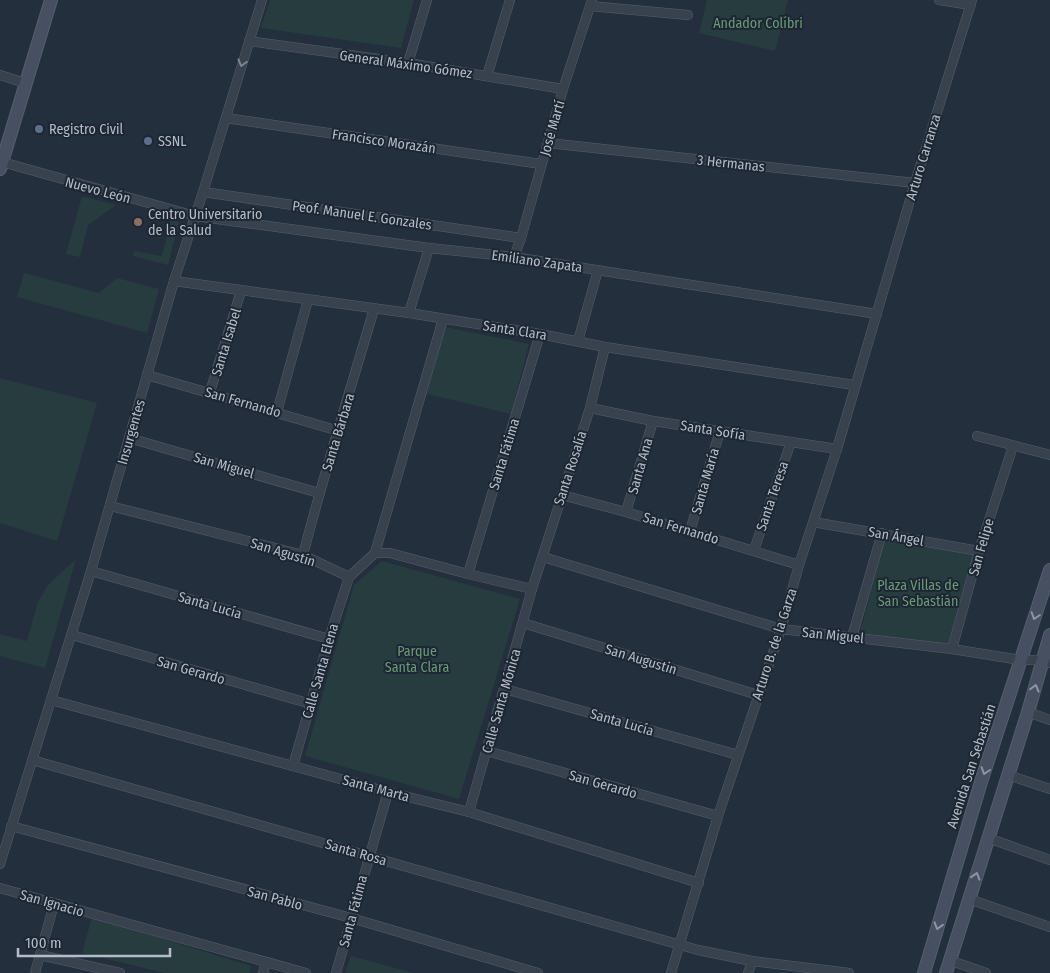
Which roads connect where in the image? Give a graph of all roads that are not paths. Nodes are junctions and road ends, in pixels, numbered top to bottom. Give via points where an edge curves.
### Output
1 (50, 0) edge
2 (262, 0) edge
3 (427, 0) edge
4 (510, 0) edge
5 (939, 0) edge
6 (971, 2) edge
7 (591, 3) edge
8 (688, 15) dead end
9 (249, 41) junction
10 (408, 63) junction
11 (0, 75) edge
12 (487, 76) junction
13 (25, 82) junction
14 (563, 89) junction
15 (226, 118) junction
16 (548, 143) junction
17 (541, 164) junction
18 (1, 165) edge
19 (915, 183) junction
20 (203, 192) junction
21 (195, 216) junction
22 (521, 238) junction
23 (429, 248) junction
24 (514, 257) junction
25 (598, 270) junction
26 (174, 281) junction
27 (242, 291) junction
28 (308, 300) junction
29 (374, 309) junction
30 (409, 313) junction
31 (877, 314) junction
32 (443, 319) junction
33 (540, 334) junction
34 (578, 341) junction
35 (605, 347) junction
36 (148, 375) junction
37 (854, 385) junction
38 (210, 392) junction
39 (590, 408) junction
40 (277, 412) junction
41 (653, 421) junction
42 (339, 431) junction
43 (720, 431) junction
44 (977, 436) dead end
45 (129, 438) junction
46 (791, 442) junction
47 (1012, 446) junction
48 (837, 448) junction
49 (1050, 456) edge
50 (319, 492) junction
51 (562, 495) junction
52 (110, 506) junction
53 (626, 512) junction
54 (813, 522) junction
55 (690, 531) junction
56 (882, 533) junction
57 (754, 550) junction
58 (979, 551) junction
59 (375, 553) junction
60 (303, 555) junction
61 (544, 557) junction
62 (799, 565) junction
63 (1050, 570) edge
64 (91, 571) junction
65 (468, 574) junction
66 (349, 577) junction
67 (532, 589) junction
68 (523, 623) junction
69 (781, 629) junction
70 (72, 635) junction
71 (1050, 635) edge
72 (852, 636) junction
73 (329, 639) junction
74 (952, 649) junction
75 (1020, 660) junction
76 (1046, 661) edge
77 (505, 688) junction
78 (758, 694) junction
79 (51, 700) junction
80 (311, 704) junction
81 (1028, 712) junction
82 (1050, 720) edge
83 (487, 751) junction
84 (738, 755) junction
85 (32, 760) junction
86 (293, 766) junction
87 (1008, 775) junction
88 (1050, 789) edge
89 (388, 792) junction
90 (468, 812) junction
91 (718, 816) junction
92 (11, 826) junction
93 (988, 838) junction
94 (368, 856) junction
95 (1050, 860) edge
96 (0, 864) edge
97 (699, 883) junction
98 (0, 888) edge
99 (969, 899) junction
100 (54, 904) junction
101 (351, 918) junction
102 (1050, 927) edge
103 (679, 945) junction
104 (40, 955) junction
105 (950, 960) junction
106 (752, 961) junction
107 (266, 962) junction
108 (820, 971) edge
109 (35, 973) edge
110 (120, 973) edge
111 (263, 973) edge
112 (306, 973) edge
113 (336, 973) edge
114 (538, 973) edge
115 (671, 973) edge
116 (748, 973) edge
117 (848, 973) edge
118 (924, 973) edge
119 (946, 973) edge
120 (986, 973) edge

1 - 13 main road
2 - 9 street, Insurgentes
3 - 10 street
4 - 12 street
5 - 6 street
6 - 19 street, Arturo Carranza
7 - 8 street
7 - 14 street, José Martí
9 - 10 street, General Máximo Gómez
9 -> 15 street, Insurgentes
10 - 12 street, General Máximo Gómez
11 - 13 street
12 - 14 street, General Máximo Gómez
13 - 18 main road
14 - 16 street, José Martí
15 - 17 street, Francisco Morazán
15 - 20 street, Insurgentes
16 - 17 street, José Martí
16 - 19 street, 3 Hermanas
17 - 22 street, José Martí
18 - 21 street, Nuevo León
19 - 31 street, Arturo Carranza
20 - 21 street, Insurgentes
20 - 22 street, Peof. Manuel E. Gonzales
21 - 23 street, Emiliano Zapata
21 - 26 street, Insurgentes
22 - 24 street, José Martí
23 - 24 street, Emiliano Zapata
23 - 30 street
24 - 25 street, Emiliano Zapata
25 - 31 street, Emiliano Zapata
25 - 34 street
26 - 27 street, Santa Clara
26 - 36 street, Insurgentes
27 - 28 street, Santa Clara
27 - 38 street, Santa Isabel
28 - 29 street, Santa Clara
28 - 40 street
29 - 30 street, Santa Clara
29 - 42 street, Santa Bárbara
30 - 32 street, Santa Clara
31 - 37 street, Arturo B. de la Garza
32 - 33 street, Santa Clara
32 - 59 street
33 - 34 street, Santa Clara
33 - 65 street, Santa Fátima
34 - 35 street, Santa Clara
35 - 37 street, Santa Clara
35 - 39 street, Santa Rosalía
36 - 38 street, San Fernando
36 - 45 street, Insurgentes
37 - 48 street, Arturo B. de la Garza
38 - 40 street, San Fernando
39 - 41 street, Santa Sofía
39 - 51 street, Santa Rosalía
40 - 42 street, San Fernando
41 - 43 street, Santa Sofía
41 - 53 street, Santa Ana
42 - 50 street, Santa Bárbara
43 - 46 street, Santa Sofía
43 - 55 street, Santa María
44 - 47 street
45 - 50 street, San Miguel
45 - 52 street, Insurgentes
46 - 48 street, Santa Sofía
46 - 57 street, Santa Teresa
47 - 49 street
47 - 58 street, San Felipe
48 - 54 street, Arturo B. de la Garza
50 - 60 street, Santa Bárbara
51 - 53 street, San Fernando
51 - 61 street, Santa Rosalía
52 - 60 street, San Agustín
52 - 64 street, Insurgentes
53 - 55 street, San Fernando
54 - 56 street, San Ángel
54 - 62 street, Arturo B. de la Garza
55 - 57 street, San Fernando
56 - 58 street, San Ángel
56 - 72 street
57 - 62 street, San Fernando
58 - 74 street, San Felipe
59 - 65 street via 390,553
59 - 66 street
60 - 66 street, San Agustín
61 - 67 street, Santa Rosalía
61 - 69 street, San Miguel
62 - 69 street, Arturo B. de la Garza
63 -> 75 main road, Avenida San Sebastián
64 - 70 street, Insurgentes
64 - 73 street, Santa Lucía
65 - 67 street
66 - 73 street, Calle Santa Elena
67 - 68 street, Calle Santa Mónica
68 - 77 street, Calle Santa Mónica
68 - 78 street, San Augustin
69 - 72 street, San Miguel
69 - 78 street, Arturo B. de la Garza
70 - 79 street, Insurgentes
70 - 80 street, San Gerardo
71 - 76 main road
72 - 74 street, San Miguel
73 - 80 street, Calle Santa Elena
74 - 75 street, San Miguel
75 - 76 street, San Miguel
75 -> 118 main road, Avenida San Sebastián
81 -> 76 main road
77 - 83 street, Calle Santa Mónica
77 - 84 street, Santa Lucía
78 - 84 street, Arturo B. de la Garza
79 - 85 street, Insurgentes
79 - 86 street, Santa Marta
80 - 86 street, Calle Santa Elena
81 - 82 street
81 - 87 main road
83 - 90 street, Calle Santa Mónica
83 - 91 street, San Gerardo
84 - 91 street, Arturo B. de la Garza
85 - 92 street, Insurgentes
85 - 94 street, Santa Rosa
86 - 89 street, Santa Marta
87 - 88 street
87 - 93 main road
89 - 90 street, Santa Marta
89 - 94 street, Santa Fátima
90 - 97 street, Santa Marta
91 - 97 street, Arturo B. de la Garza
92 - 96 street, Insurgentes
92 - 101 street, San Pablo
93 - 95 street
99 -> 93 main road
94 - 101 street, Santa Fátima
94 - 103 street, Santa Rosa
97 - 103 street, Arturo B. de la Garza
98 - 100 street, San Ignacio
99 - 102 street
99 - 105 main road
100 - 104 street
100 - 107 street, San Ignacio
101 - 113 street, Santa Fátima
101 - 114 street, San Pablo
103 - 106 street, Santa Rosa
103 - 115 street, Arturo B. de la Garza
104 - 109 street
104 - 110 street
105 - 119 main road
105 - 120 street
106 - 108 street, Santa Rosa
106 - 116 street
107 - 111 street
107 - 112 street, San Ignacio
108 - 117 street, Santa Rosa

